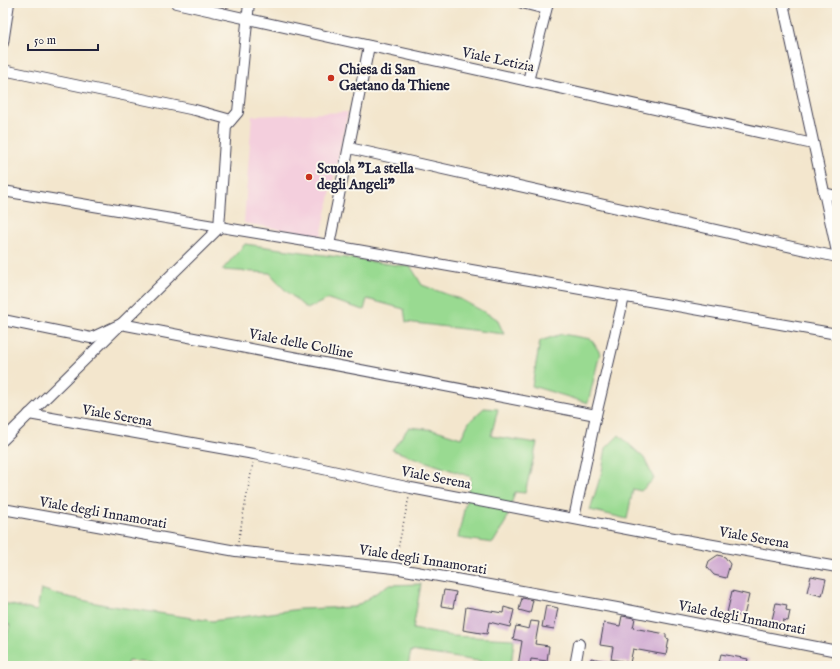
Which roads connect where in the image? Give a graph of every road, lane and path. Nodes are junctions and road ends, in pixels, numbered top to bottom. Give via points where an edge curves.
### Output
1 (9, 3) edge
2 (176, 3) edge
3 (249, 3) edge
4 (522, 3) edge
5 (783, 3) edge
6 (547, 6) edge
7 (248, 19) junction
8 (3, 42) edge
9 (369, 46) junction
10 (3, 70) edge
11 (528, 81) junction
12 (231, 120) junction
13 (813, 144) junction
14 (349, 148) junction
15 (3, 191) edge
16 (824, 193) junction
17 (837, 196) edge
18 (219, 228) junction
19 (329, 245) junction
20 (837, 252) edge
21 (837, 257) edge
22 (624, 297) junction
23 (3, 320) edge
24 (121, 324) junction
25 (837, 334) edge
26 (29, 414) junction
27 (596, 415) junction
28 (3, 440) edge
29 (254, 454) junction
30 (411, 488) junction
31 (3, 509) edge
32 (574, 518) junction
33 (236, 551) junction
34 (837, 567) edge
35 (394, 568) junction
36 (579, 644) dead end
37 (837, 651) edge
38 (575, 666) edge

1 - 8 street
2 - 7 street, Viale Letizia
3 - 7 street
4 - 6 street
5 - 13 street
6 - 11 street
7 - 9 street, Viale Letizia
7 - 12 street via 238,112
9 - 11 street, Viale Letizia
9 - 14 street
10 - 12 street
11 - 13 street, Viale Letizia
12 - 18 street via 226,126
13 - 16 street
14 - 19 street
14 - 21 street
15 - 18 street
16 - 17 street
16 - 20 street
18 - 19 street
18 - 24 street
19 - 22 street
22 - 25 street
22 - 27 street
23 - 24 street via 91,338
24 - 26 street
24 - 27 street, Viale delle Colline
26 - 28 street
26 - 29 street, Viale Serena
27 - 32 street
29 - 30 street, Viale Serena
29 - 33 path
30 - 32 street, Viale Serena
30 - 35 path
31 - 33 street, Viale degli Innamorati
32 - 34 street, Viale Serena
33 - 35 street, Viale degli Innamorati
35 - 37 street, Viale degli Innamorati
36 - 38 street

